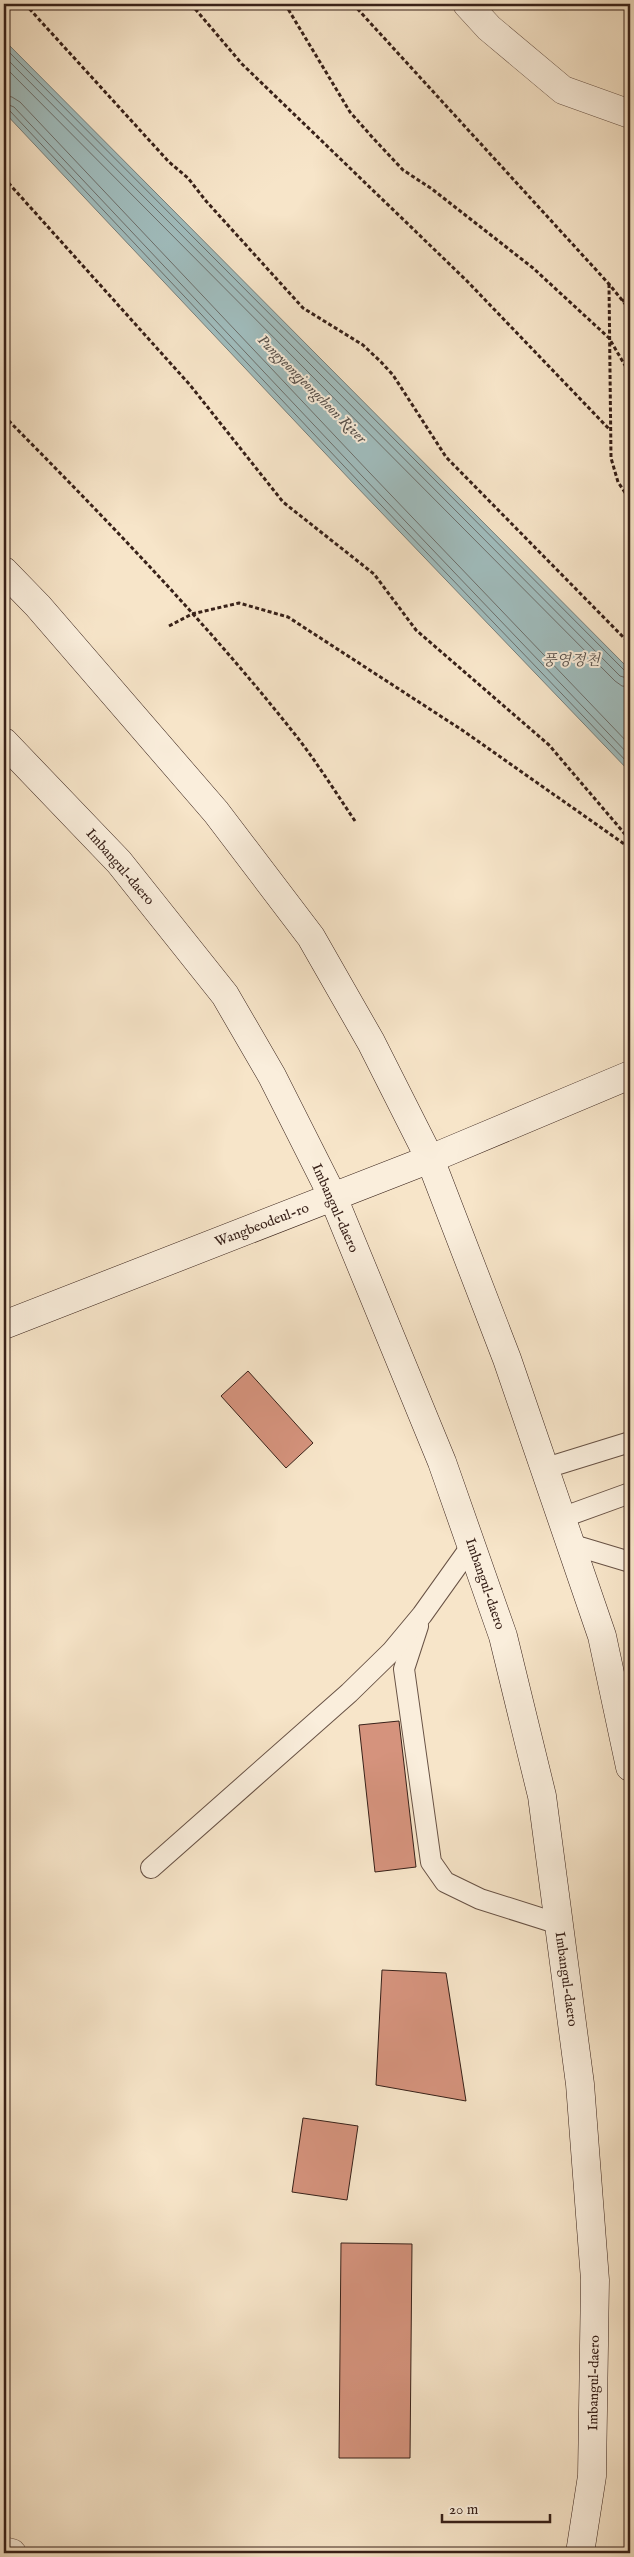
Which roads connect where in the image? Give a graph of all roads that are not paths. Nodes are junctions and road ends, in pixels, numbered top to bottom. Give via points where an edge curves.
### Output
1 (467, 4) edge
2 (630, 114) edge
3 (4, 571) edge
4 (4, 742) edge
5 (630, 1075) edge
6 (430, 1159) junction
7 (332, 1198) junction
8 (4, 1325) edge
9 (630, 1442) edge
10 (546, 1468) junction
11 (630, 1493) edge
12 (561, 1518) junction
13 (570, 1544) junction
14 (472, 1545) junction
15 (630, 1562) edge
16 (422, 1615) junction
17 (630, 1767) edge
18 (151, 1868) dead end
19 (559, 1924) junction
20 (4, 2551) edge
21 (12, 2553) edge
22 (580, 2553) edge

1 - 2 main road via 489,28 562,90
3 - 6 main road via 216,812 311,937 371,1042
4 - 7 main road, Imbangul-daero via 119,862 225,995 272,1076
5 - 6 main road, Wangbeodeul-ro
6 - 7 main road, Wangbeodeul-ro
6 - 10 main road
7 - 8 main road, Wangbeodeul-ro
7 - 14 main road, Imbangul-daero via 442,1462
9 - 10 lane
10 - 12 main road
11 - 12 lane
12 - 13 main road
13 - 15 lane
13 - 17 main road via 602,1636
14 - 16 lane
14 - 19 main road, Imbangul-daero via 503,1636 542,1796
16 - 18 lane via 392,1651 349,1693
16 - 19 lane via 404,1669 431,1862 445,1882 480,1899
19 - 22 main road, Imbangul-daero via 580,2084 595,2280 592,2476
20 - 21 main road

